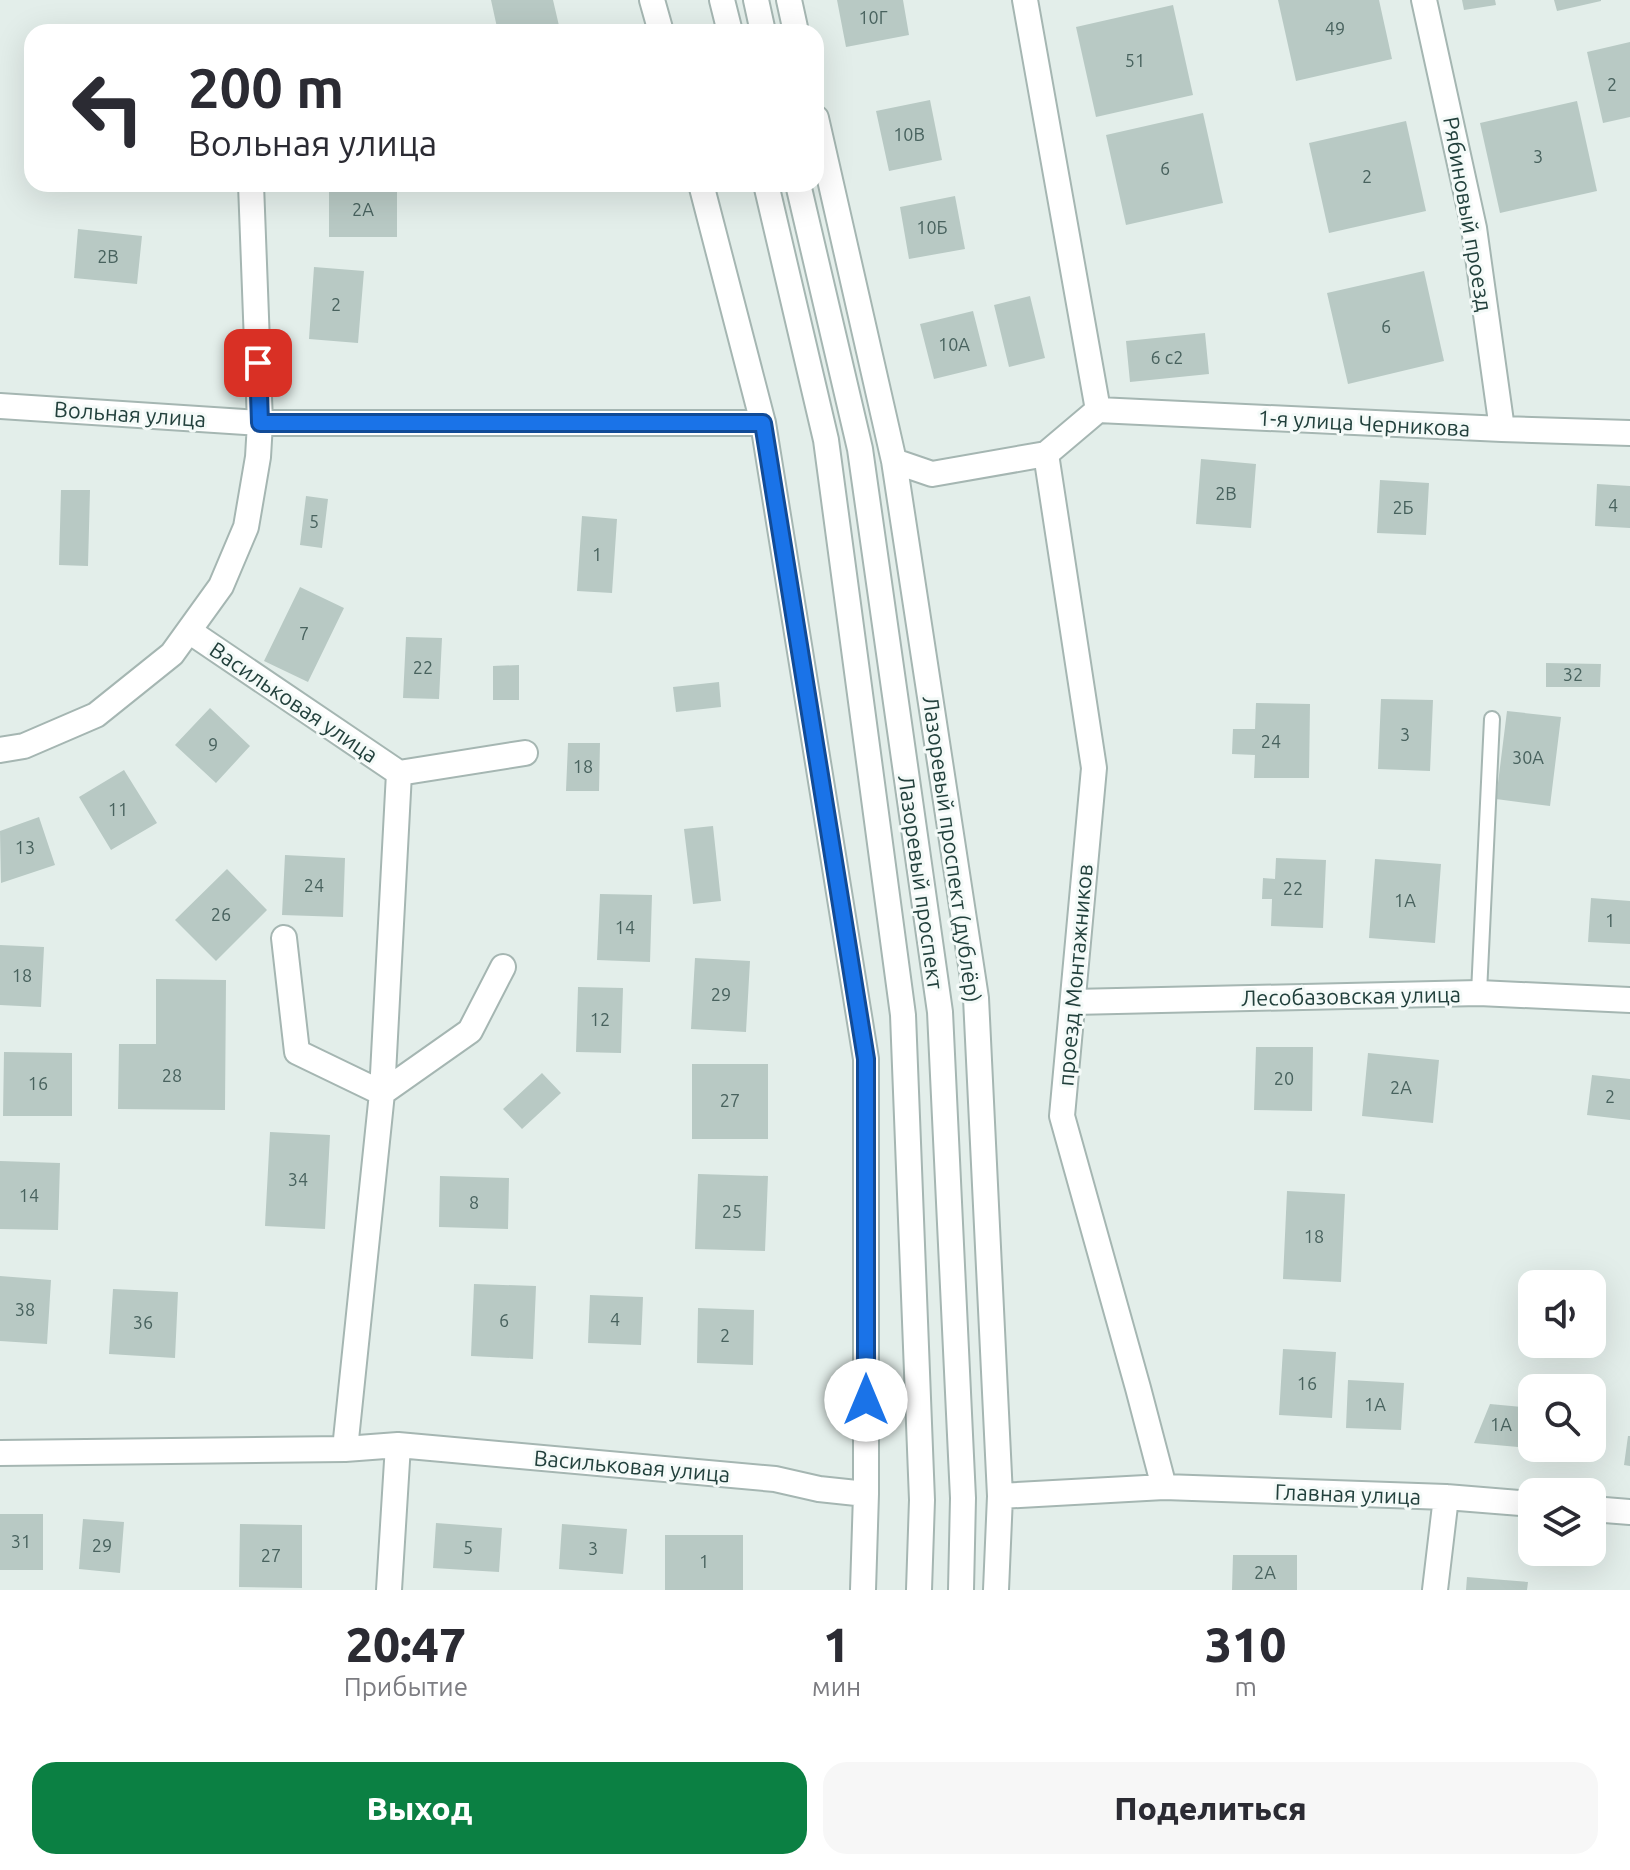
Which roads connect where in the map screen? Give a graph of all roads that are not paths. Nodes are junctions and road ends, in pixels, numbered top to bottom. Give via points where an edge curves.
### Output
1 (652, 0) edge
2 (722, 0) edge
3 (756, 0) edge
4 (789, 0) edge
5 (1025, 0) edge
6 (1424, 0) edge
7 (659, 24) edge
8 (728, 24) edge
9 (761, 24) edge
10 (794, 24) edge
11 (824, 153) edge
12 (251, 192) edge
13 (703, 192) edge
14 (768, 192) edge
15 (800, 192) edge
16 (0, 406) edge
17 (1098, 410) junction
18 (260, 423) junction
19 (763, 423) junction
20 (1502, 429) junction
21 (1630, 433) edge
22 (1046, 454) junction
23 (894, 461) junction
24 (189, 631) junction
25 (1492, 719) dead end
26 (0, 750) edge
27 (525, 753) dead end
28 (399, 773) junction
29 (284, 938) dead end
30 (503, 967) dead end
31 (1479, 993) junction
32 (1630, 1000) edge
33 (1073, 1002) junction
34 (382, 1093) junction
35 (398, 1445) junction
36 (345, 1449) junction
37 (0, 1453) edge
38 (1164, 1487) junction
39 (866, 1494) junction
40 (1000, 1496) junction
41 (1446, 1497) junction
42 (1518, 1503) edge
43 (1606, 1510) edge
44 (1630, 1512) edge
45 (389, 1590) edge
46 (863, 1590) edge
47 (919, 1590) edge
48 (961, 1590) edge
49 (996, 1590) edge
50 (1435, 1590) edge

1 - 7 street
2 - 8 street
3 - 9 street
4 - 10 street
5 - 17 street
6 - 20 street, Рябиновый проезд via 1474,228
11 - 23 street, Лазоревый проспект (дублёр)
12 - 18 street
13 - 19 street
14 - 47 street, Лазоревый проспект via 826,440 903,1015 922,1500
15 - 48 street, Лазоревый проспект via 860,449 940,1012 963,1498
16 - 18 street, Вольная улица
17 - 20 street, 1-я улица Черникова
17 - 22 street
18 - 19 street, Вольная улица
18 - 24 street via 246,527 221,586
19 - 39 street via 866,1059
20 - 21 street, 1-я улица Черникова
22 - 23 street via 932,474
22 - 33 street, проезд Монтажников via 1094,768
23 - 40 street, Лазоревый проспект (дублёр) via 976,998
24 - 26 street via 172,654 96,715 24,746
24 - 28 street, Васильковая улица
25 - 31 lane
27 - 28 street, Васильковая улица
28 - 34 street, Васильковая улица
29 - 34 street via 297,1052
30 - 34 street via 470,1031
31 - 32 street, Лесобазовская улица
31 - 33 street, Лесобазовская улица
33 - 38 street, проезд Монтажников via 1062,1116
34 - 36 street, Васильковая улица
35 - 36 street, Васильковая улица
35 - 39 street, Васильковая улица via 775,1479
35 - 45 street
36 - 37 street, Васильковая улица
38 - 40 street
38 - 41 street, Главная улица
39 - 46 street
40 - 49 street, Лазоревый проспект (дублёр)
41 - 42 street, Главная улица
41 - 50 street
43 - 44 street

